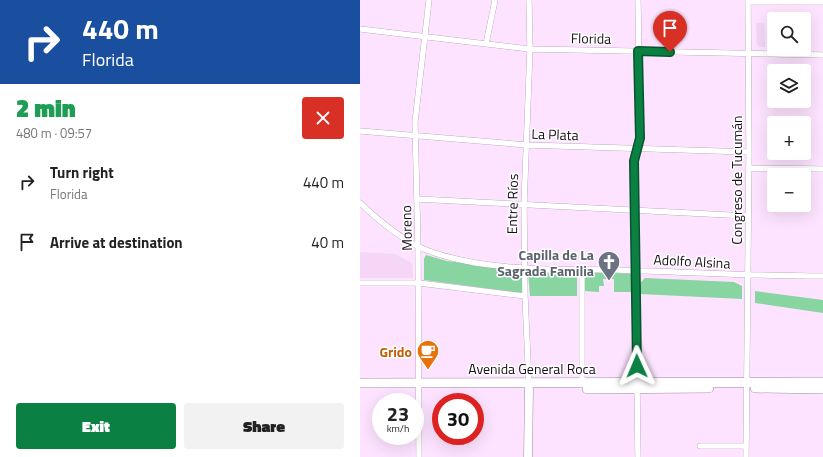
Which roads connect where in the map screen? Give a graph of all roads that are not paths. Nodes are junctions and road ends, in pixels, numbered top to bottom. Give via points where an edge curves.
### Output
1 (429, 0) edge
2 (495, 0) edge
3 (529, 0) edge
4 (638, 0) edge
5 (748, 1) edge
6 (823, 2) edge
7 (360, 29) edge
8 (424, 35) junction
9 (486, 44) junction
10 (530, 49) junction
11 (638, 51) junction
12 (748, 53) junction
13 (823, 55) edge
14 (360, 131) edge
15 (415, 135) junction
16 (527, 145) junction
17 (637, 149) junction
18 (749, 152) junction
19 (748, 168) junction
20 (823, 169) edge
21 (417, 200) junction
22 (360, 203) edge
23 (524, 205) junction
24 (635, 210) junction
25 (748, 216) junction
26 (418, 247) junction
27 (524, 267) junction
28 (582, 269) junction
29 (636, 271) junction
30 (747, 276) junction
31 (823, 276) edge
32 (360, 283) edge
33 (419, 283) junction
34 (525, 296) junction
35 (582, 382) junction
36 (823, 382) edge
37 (360, 383) edge
38 (419, 385) junction
39 (637, 385) junction
40 (746, 385) junction
41 (529, 386) junction
42 (360, 388) edge
43 (823, 389) edge
44 (700, 446) dead end
45 (746, 446) junction
46 (419, 457) edge
47 (528, 457) edge
48 (638, 457) edge
49 (746, 457) edge

1 - 8 street, Moreno
2 - 9 street
3 - 10 street, Entre Ríos
4 - 11 street
5 - 6 street
5 - 12 street, Congreso de Tucumán
7 - 8 street, Florida
8 - 9 street, Florida
8 - 15 street, Moreno
9 - 10 street, Florida
10 - 11 street, Florida
10 - 16 street, Entre Ríos
11 - 12 street, Florida
11 - 17 street via 640,138
12 - 13 street, Florida
12 - 18 street, Congreso de Tucumán
14 - 15 street, La Plata
15 - 16 street, La Plata
15 - 21 street, Moreno
16 - 17 street, La Plata
16 - 23 street, Entre Ríos
17 - 18 street, La Plata
17 - 24 street via 634,161
18 - 19 street, Congreso de Tucumán
19 - 20 street
19 - 25 street, Congreso de Tucumán
21 - 23 street
21 - 26 street, Moreno
22 - 26 street, Adolfo Alsina
23 - 24 street
23 - 27 street, Entre Ríos
24 - 25 street
24 - 29 street
25 - 30 street, Congreso de Tucumán
26 - 27 street, Adolfo Alsina via 471,262
26 - 33 street, Moreno
27 - 28 street, Adolfo Alsina
27 - 34 street, Entre Ríos
28 - 29 street, Adolfo Alsina
28 - 35 street
29 - 30 street, Adolfo Alsina
29 - 39 street
30 - 31 street, Adolfo Alsina
30 - 40 street, Congreso de Tucumán
32 - 33 street
33 - 34 street
33 - 38 street, Moreno
34 - 41 street, Entre Ríos
35 - 39 main road, Avenida General Roca
35 - 41 main road, Avenida General Roca
36 - 40 main road, Avenida General Roca
37 - 38 main road, Avenida General Roca
38 - 41 main road, Avenida General Roca
38 - 42 main road, Avenida General Roca
38 - 46 street, Moreno
39 - 40 main road, Avenida General Roca
39 - 41 main road, Avenida General Roca
39 - 48 street
40 - 43 main road, Avenida General Roca
40 - 45 street, Congreso de Tucumán
41 - 47 street, Entre Ríos
44 - 45 street
45 - 49 street, Congreso de Tucumán

